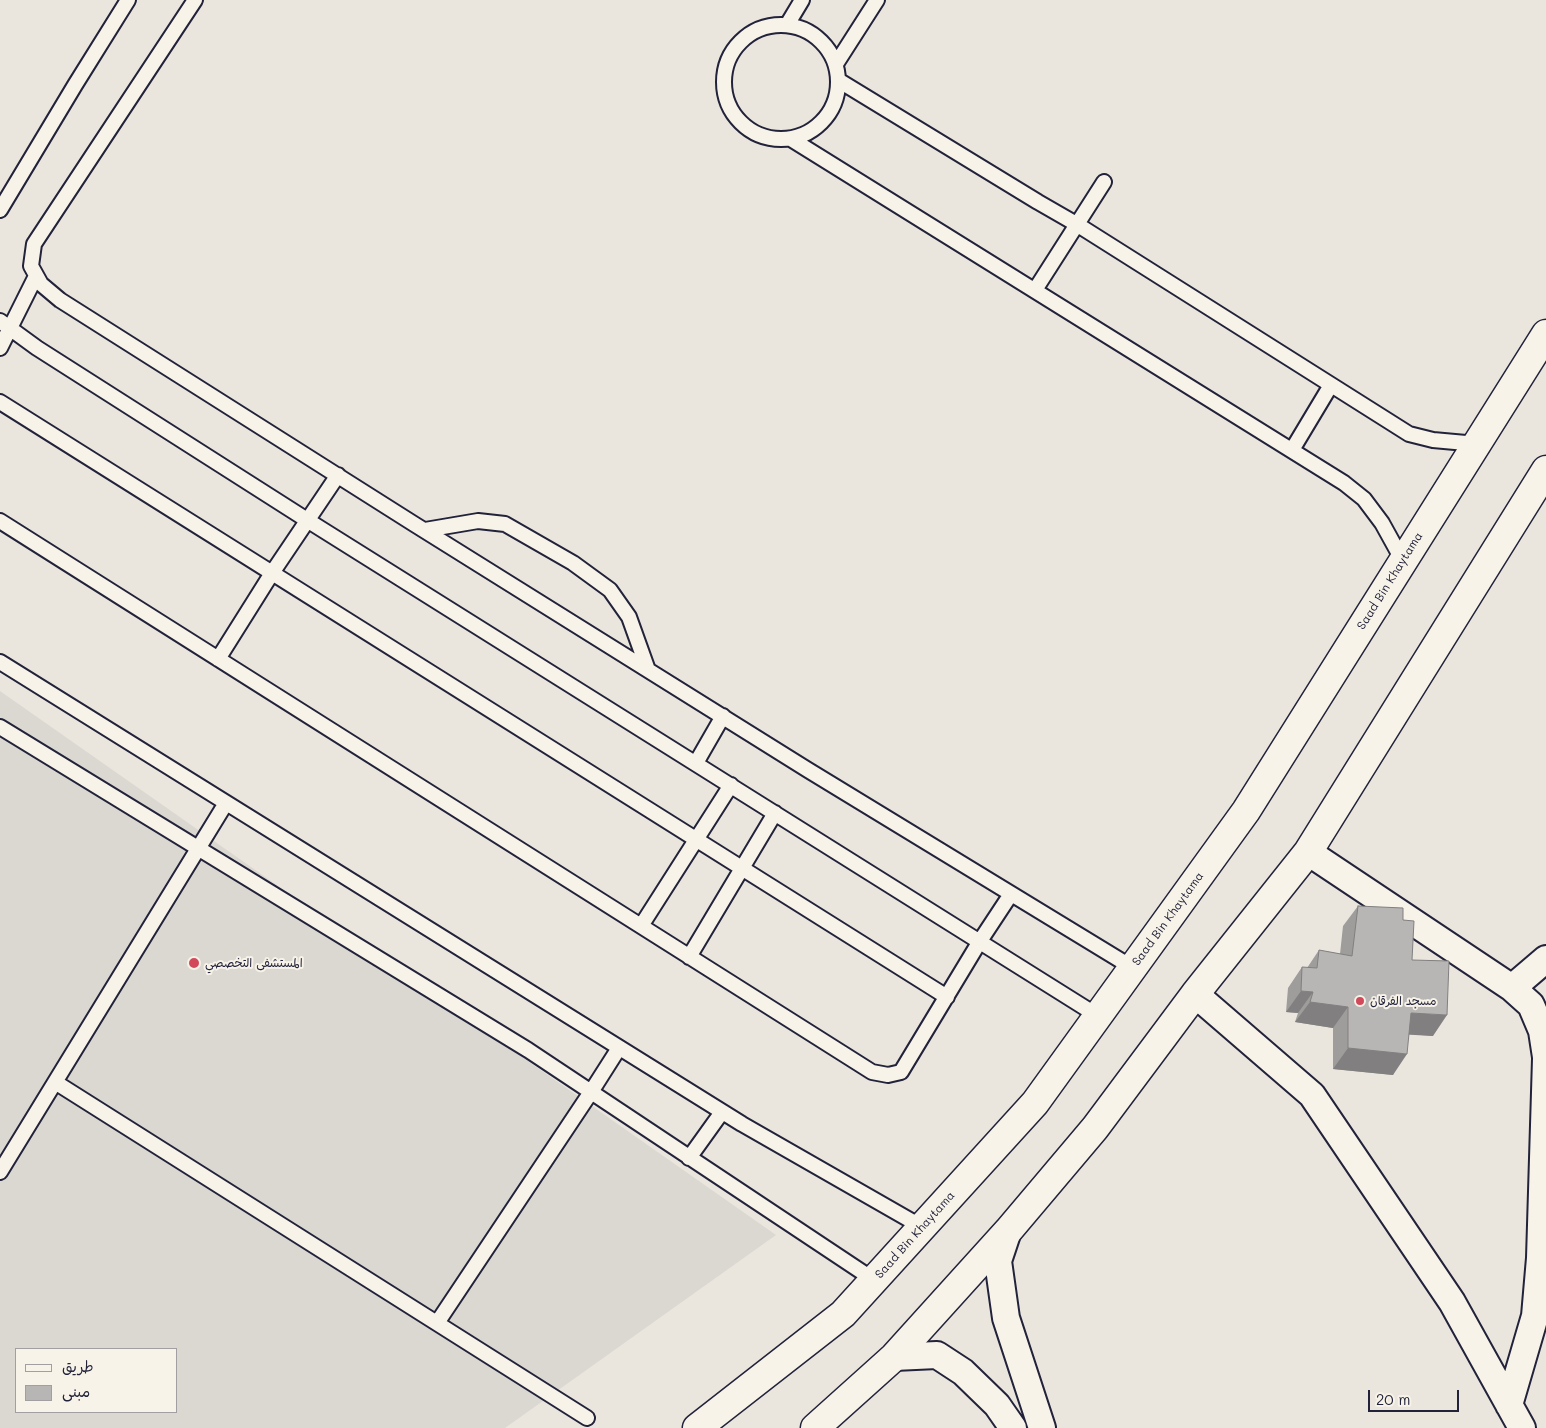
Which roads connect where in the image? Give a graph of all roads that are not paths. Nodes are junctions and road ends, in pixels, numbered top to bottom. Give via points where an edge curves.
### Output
1 (128, 0) edge
2 (195, 0) edge
3 (802, 0) edge
4 (876, 0) edge
5 (786, 25) junction
6 (836, 64) junction
7 (838, 80) junction
8 (791, 139) junction
9 (1104, 182) dead end
10 (0, 210) edge
11 (1078, 225) junction
12 (36, 276) junction
13 (1035, 290) junction
14 (5, 325) edge
15 (1546, 334) edge
16 (0, 348) edge
17 (1331, 385) junction
18 (0, 402) edge
19 (1476, 444) junction
20 (1292, 450) junction
21 (1546, 470) edge
22 (338, 475) junction
23 (307, 520) junction
24 (0, 521) edge
25 (425, 530) junction
26 (1403, 561) junction
27 (272, 573) junction
28 (218, 659) junction
29 (0, 662) edge
30 (648, 670) junction
31 (723, 716) junction
32 (0, 727) edge
33 (696, 763) junction
34 (731, 785) junction
35 (226, 804) junction
36 (775, 813) junction
37 (696, 839) junction
38 (198, 850) junction
39 (1308, 852) junction
40 (741, 868) junction
41 (1011, 894) junction
42 (641, 926) junction
43 (980, 941) junction
44 (689, 957) junction
45 (1546, 959) edge
46 (1132, 968) junction
47 (1512, 988) junction
48 (1195, 994) junction
49 (947, 996) junction
50 (1098, 1016) junction
51 (619, 1048) junction
52 (1546, 1058) edge
53 (55, 1082) junction
54 (591, 1092) junction
55 (722, 1112) junction
56 (689, 1158) junction
57 (0, 1172) edge
58 (922, 1227) junction
59 (1008, 1231) junction
60 (874, 1280) junction
61 (437, 1323) junction
62 (894, 1357) junction
63 (586, 1418) dead end
64 (1513, 1420) edge
65 (697, 1428) edge
66 (815, 1428) edge
67 (1013, 1428) edge
68 (1042, 1428) edge

1 - 10 lane
2 - 12 lane via 34,244 31,266
3 - 5 lane
4 - 6 lane
5 - 6 lane via 803,29 816,38
5 - 8 lane via 754,31 741,40 724,68 723,85 726,101 744,127 759,136
6 - 7 lane
7 - 8 lane via 837,97 830,112 806,134
7 - 11 lane
8 - 13 lane
9 - 11 lane
11 - 13 lane
11 - 17 lane
12 - 14 lane
12 - 22 lane via 60,300
13 - 20 lane
14 - 16 lane
14 - 23 lane
15 - 19 main road, Saad Bin Khaytama
17 - 19 lane via 1409,434
17 - 20 lane
18 - 27 lane
19 - 26 main road, Saad Bin Khaytama
20 - 26 lane via 1364,499 1382,522
21 - 39 main road
22 - 23 lane
22 - 25 lane
23 - 27 lane
23 - 33 lane
24 - 28 lane
25 - 30 lane
25 - 30 lane via 478,522 505,524 573,563 610,590 628,617
26 - 46 main road, Saad Bin Khaytama via 1246,811
27 - 28 lane
27 - 37 lane
28 - 42 lane
29 - 35 lane
30 - 31 lane
31 - 33 lane
31 - 41 lane
32 - 38 lane
33 - 34 lane
34 - 36 lane
34 - 37 lane
35 - 38 lane
35 - 51 lane
36 - 40 lane
36 - 43 lane
37 - 40 lane
37 - 42 lane
38 - 53 lane
38 - 54 lane via 528,1050
39 - 47 street
39 - 48 main road
40 - 44 lane
40 - 49 lane
41 - 43 lane
41 - 46 lane
42 - 44 lane
43 - 49 lane
43 - 50 lane
44 - 49 lane via 872,1072 888,1076 901,1072
45 - 47 street
46 - 50 main road, Saad Bin Khaytama
47 - 52 street via 1531,1005 1542,1031
48 - 59 main road via 1095,1128
48 - 64 street via 1312,1095 1452,1302
50 - 58 main road, Saad Bin Khaytama via 1035,1103
51 - 54 lane
51 - 55 lane
52 - 64 street via 1540,1258 1535,1316
53 - 57 lane
53 - 61 lane
54 - 56 lane
54 - 61 lane
55 - 56 lane
55 - 58 lane
56 - 60 lane
58 - 60 main road, Saad Bin Khaytama
59 - 62 main road
59 - 68 street via 998,1260 1006,1318
60 - 65 main road, Saad Bin Khaytama via 843,1314
61 - 63 lane
62 - 66 main road
62 - 67 street via 937,1355 963,1372 996,1405

